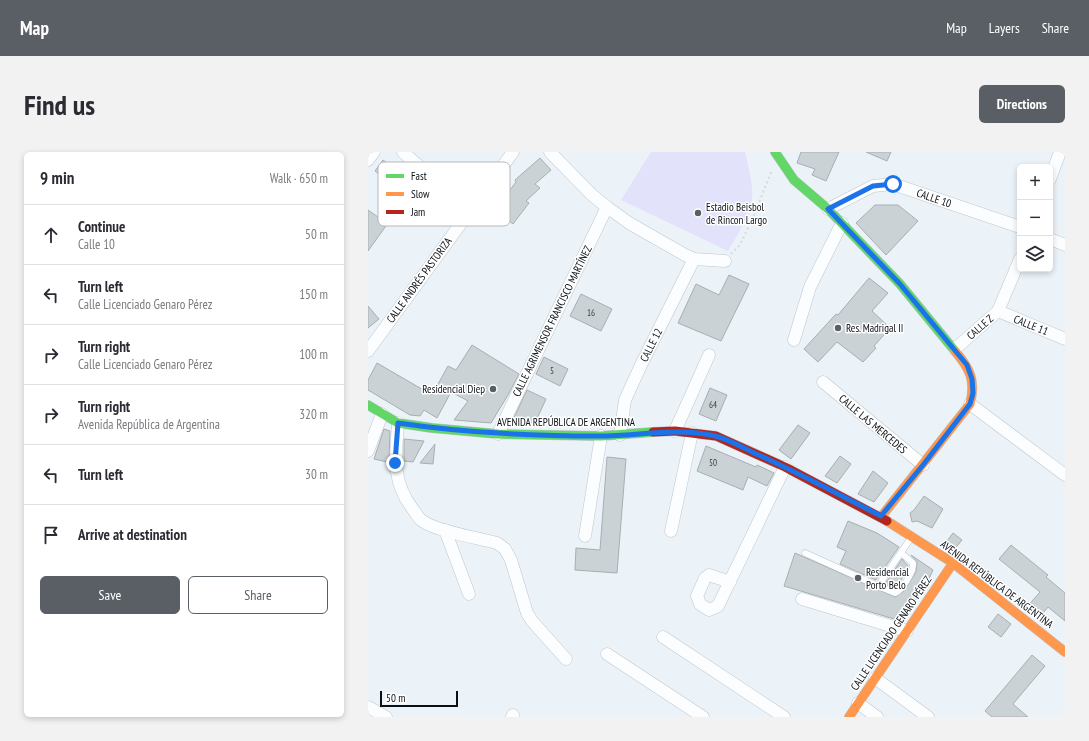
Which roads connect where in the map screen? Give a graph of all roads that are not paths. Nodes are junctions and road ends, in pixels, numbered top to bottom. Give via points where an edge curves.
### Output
1 (374, 152) edge
2 (403, 152) edge
3 (513, 152) edge
4 (550, 152) edge
5 (1060, 152) edge
6 (776, 154) edge
7 (368, 160) edge
8 (414, 162) edge
9 (506, 162) edge
10 (1053, 171) edge
11 (607, 207) junction
12 (828, 209) junction
13 (842, 223) junction
14 (458, 226) edge
15 (1017, 227) edge
16 (1053, 240) edge
17 (1065, 245) edge
18 (694, 258) junction
19 (725, 260) road end
20 (1017, 266) edge
21 (998, 311) junction
22 (1065, 339) edge
23 (794, 340) dead end
24 (955, 349) junction
25 (368, 351) edge
26 (709, 355) dead end
27 (824, 382) dead end
28 (970, 404) junction
29 (368, 406) edge
30 (382, 414) junction
31 (398, 423) junction
32 (675, 431) junction
33 (692, 433) junction
34 (498, 434) junction
35 (620, 435) junction
36 (601, 436) junction
37 (368, 451) edge
38 (923, 465) junction
39 (785, 467) junction
40 (1065, 475) edge
41 (881, 516) junction
42 (445, 530) junction
43 (671, 531) dead end
44 (585, 536) dead end
45 (912, 537) junction
46 (805, 553) dead end
47 (901, 553) junction
48 (952, 563) junction
49 (730, 582) dead end
50 (878, 586) junction
51 (469, 594) dead end
52 (802, 599) dead end
53 (907, 631) junction
54 (663, 637) dead end
55 (1065, 652) edge
56 (607, 654) dead end
57 (566, 659) dead end
58 (875, 678) junction
59 (858, 703) junction
60 (368, 707) edge
61 (386, 717) edge
62 (703, 717) edge
63 (784, 717) edge
64 (849, 717) edge
65 (878, 717) edge
66 (928, 717) edge

1 - 7 street
2 - 8 street
3 - 9 street, CALLE ANDRÉS PASTORIZA
4 - 11 street
5 - 10 street
6 - 12 main road via 794,180
11 - 18 street via 635,227
11 - 34 street, CALLE AGRIMENSOR FRANCISCO MARTÍNEZ
12 - 13 main road
12 - 15 street, CALLE 10 via 873,186 893,184
13 - 23 street via 810,288
13 - 24 main road via 900,284
14 - 25 street, CALLE ANDRÉS PASTORIZA
16 - 17 street
18 - 19 street
18 - 35 street, CALLE 12 via 625,400
20 - 21 street, CALLE Z
21 - 22 street, CALLE 11
21 - 24 street, CALLE Z
24 - 28 main road via 967,365 972,379 973,393
26 - 32 street
27 - 38 street, CALLE LAS MERCEDES
28 - 38 main road
28 - 40 street
29 - 30 main road, AVENIDA REPÚBLICA DE ARGENTINA
30 - 31 main road, AVENIDA REPÚBLICA DE ARGENTINA
30 - 37 street
31 - 34 main road, AVENIDA REPÚBLICA DE ARGENTINA
31 - 42 street via 395,463 406,501 421,520
32 - 33 main road, AVENIDA REPÚBLICA DE ARGENTINA
32 - 35 main road, AVENIDA REPÚBLICA DE ARGENTINA
33 - 39 main road, AVENIDA REPÚBLICA DE ARGENTINA via 716,436
33 - 43 street
34 - 36 main road, AVENIDA REPÚBLICA DE ARGENTINA
35 - 36 main road, AVENIDA REPÚBLICA DE ARGENTINA
36 - 44 street
38 - 41 main road
39 - 41 main road, AVENIDA REPÚBLICA DE ARGENTINA
39 - 49 street
41 - 45 main road, AVENIDA REPÚBLICA DE ARGENTINA
42 - 51 street
42 - 57 street via 497,543 505,549 511,560 527,613
45 - 47 lane
45 - 48 main road, AVENIDA REPÚBLICA DE ARGENTINA
46 - 50 lane
47 - 50 lane
47 - 50 lane via 914,564 914,568 900,591 895,593
48 - 53 main road, CALLE LICENCIADO GENARO PÉREZ
48 - 55 main road, AVENIDA REPÚBLICA DE ARGENTINA
52 - 53 street
53 - 58 main road, CALLE LICENCIADO GENARO PÉREZ
54 - 63 street
56 - 62 street
58 - 59 main road, CALLE LICENCIADO GENARO PÉREZ
58 - 66 street
59 - 64 main road, CALLE LICENCIADO GENARO PÉREZ
59 - 65 street
60 - 61 street

